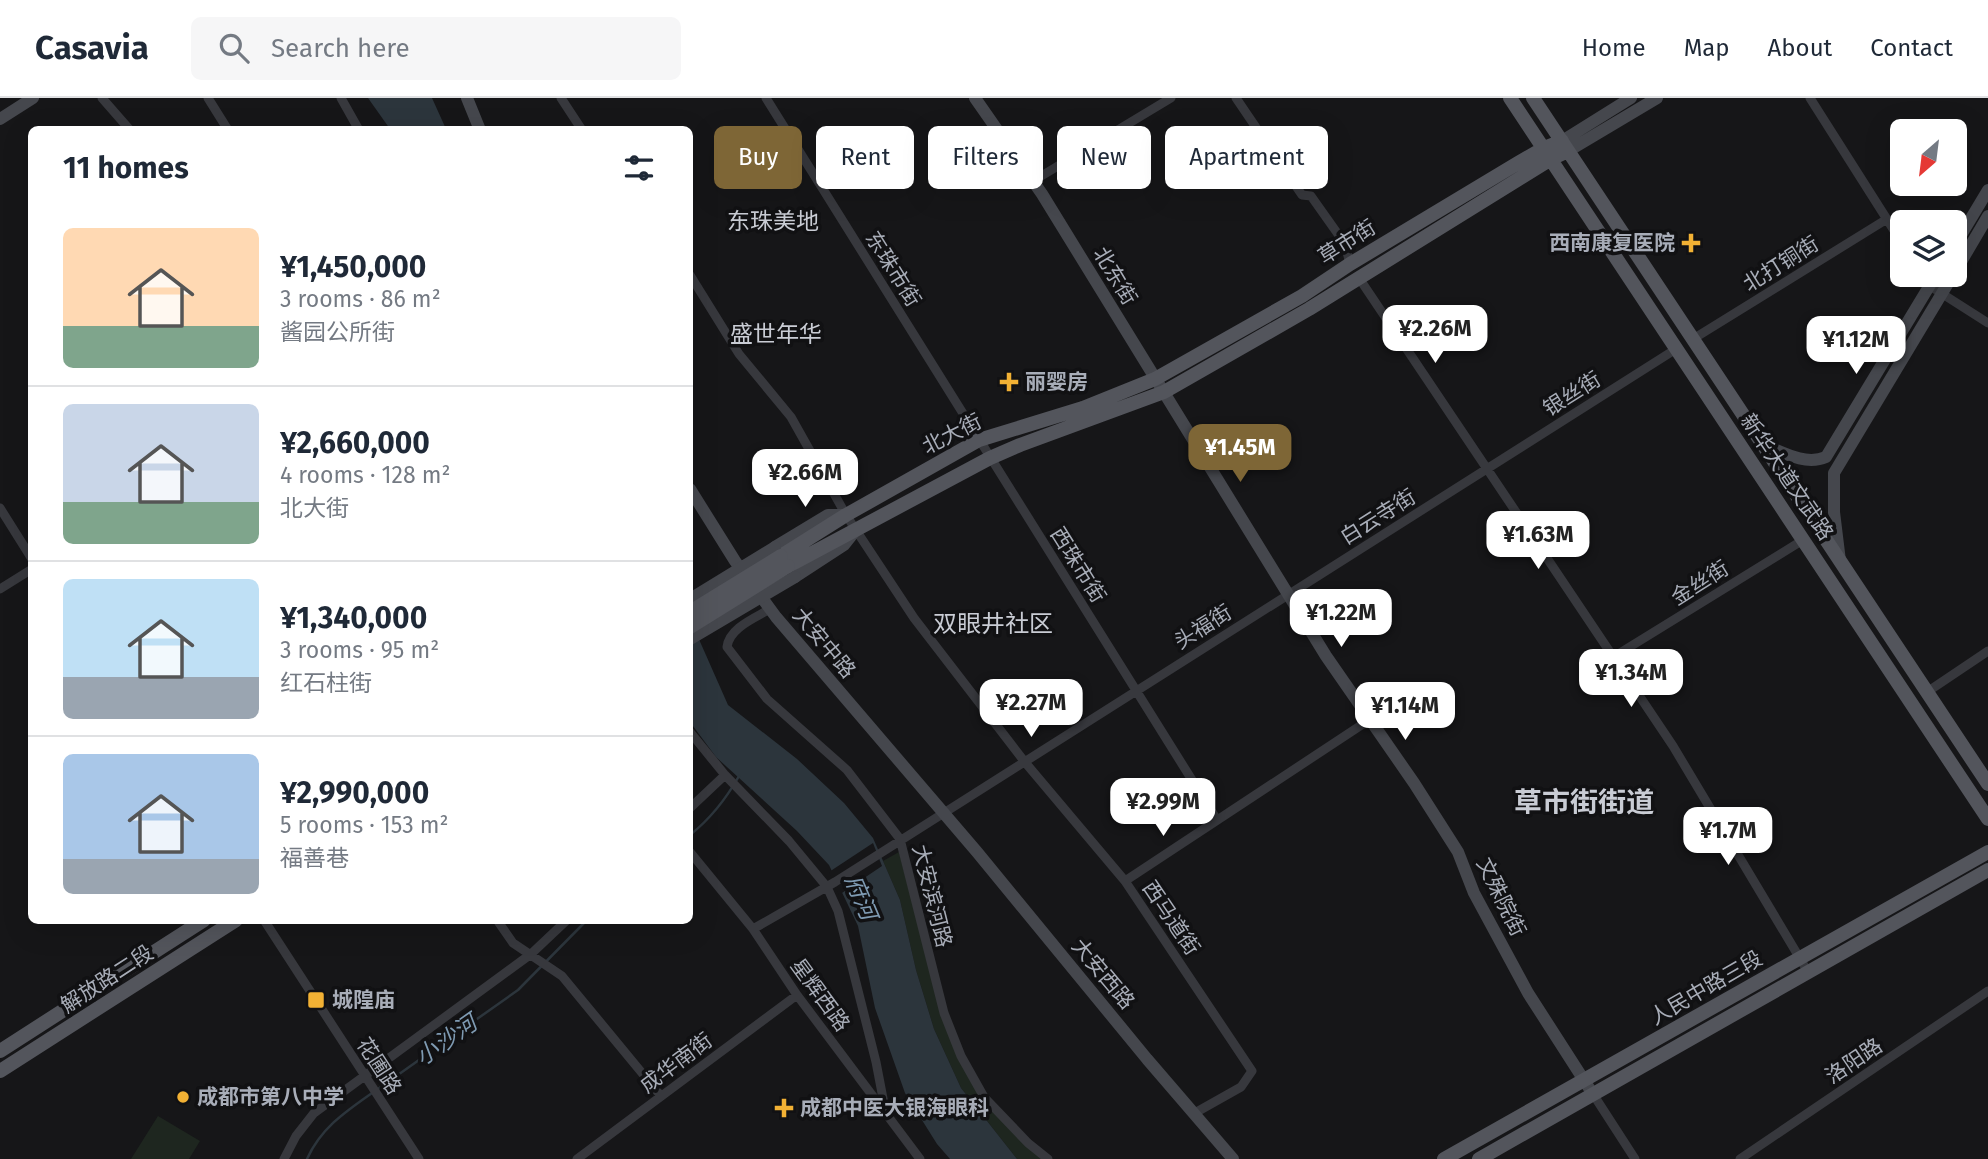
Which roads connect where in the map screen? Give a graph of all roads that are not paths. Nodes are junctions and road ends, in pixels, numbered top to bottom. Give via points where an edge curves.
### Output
1 (33, 98) edge
2 (102, 98) edge
3 (208, 98) edge
4 (341, 98) edge
5 (467, 98) edge
6 (561, 98) edge
7 (766, 98) edge
8 (975, 98) edge
9 (1171, 98) edge
10 (1236, 98) edge
11 (1510, 98) edge
12 (1533, 98) edge
13 (1631, 98) edge
14 (1657, 98) edge
15 (1810, 98) edge
16 (0, 119) edge
17 (126, 126) edge
18 (226, 126) edge
19 (357, 126) edge
20 (478, 126) edge
21 (579, 126) edge
22 (995, 126) edge
23 (1565, 146) junction
24 (1547, 154) junction
25 (1043, 175) edge
26 (1038, 189) edge
27 (1988, 190) edge
28 (1988, 216) edge
29 (1887, 219) junction
30 (1890, 224) edge
31 (1967, 225) edge
32 (1967, 251) edge
33 (1350, 264) junction
34 (1359, 278) junction
35 (693, 280) edge
36 (1925, 287) edge
37 (1937, 287) edge
38 (1946, 287) edge
39 (1942, 293) junction
40 (1988, 323) edge
41 (1693, 339) junction
42 (1676, 349) junction
43 (1155, 379) junction
44 (1164, 392) junction
45 (979, 440) junction
46 (1762, 444) junction
47 (990, 458) junction
48 (1486, 469) junction
49 (693, 494) edge
50 (0, 508) edge
51 (846, 515) junction
52 (856, 530) junction
53 (1803, 540) junction
54 (28, 553) edge
55 (1840, 561) junction
56 (785, 562) junction
57 (28, 572) edge
58 (0, 589) edge
59 (1288, 594) junction
60 (693, 598) edge
61 (770, 609) junction
62 (693, 610) edge
63 (693, 625) edge
64 (693, 637) edge
65 (1988, 651) edge
66 (1615, 656) junction
67 (1136, 690) junction
68 (1927, 692) junction
69 (1369, 720) junction
70 (693, 736) edge
71 (1024, 761) junction
72 (728, 777) junction
73 (1988, 784) edge
74 (693, 806) edge
75 (943, 812) junction
76 (1988, 819) edge
77 (1217, 820) junction
78 (900, 839) junction
79 (1988, 852) edge
80 (693, 856) edge
81 (1988, 870) edge
82 (1125, 881) junction
83 (831, 885) junction
84 (198, 924) edge
85 (230, 924) edge
86 (267, 924) edge
87 (499, 924) edge
88 (564, 924) edge
89 (753, 929) junction
90 (534, 956) junction
91 (1800, 959) junction
92 (1808, 972) junction
93 (1988, 991) edge
94 (797, 995) junction
95 (0, 1051) edge
96 (0, 1071) edge
97 (367, 1079) junction
98 (1589, 1088) junction
99 (661, 1096) junction
100 (886, 1114) junction
101 (1194, 1114) junction
102 (284, 1159) edge
103 (419, 1159) edge
104 (577, 1159) edge
105 (920, 1159) edge
106 (1048, 1159) edge
107 (1233, 1159) edge
108 (1444, 1159) edge
109 (1479, 1159) edge
110 (1635, 1159) edge
111 (1740, 1159) edge

1 - 16 street
2 - 17 street
3 - 18 street
4 - 19 street
5 - 20 street
6 - 21 street
7 - 45 street, 东珠市街
8 - 22 street, 北东街
9 - 25 street
10 - 33 street via 1302,195 1311,197 1345,244
11 - 24 main road, 新华大道文武路
12 - 23 main road, 新华大道文武路
13 - 23 street
14 - 23 street
15 - 29 street
23 - 24 main road, 草市街
23 - 41 main road, 新华大道文武路
24 - 33 main road, 草市街
24 - 34 main road, 草市街
24 - 42 main road, 新华大道文武路
26 - 43 street, 北东街
27 - 31 street
28 - 32 street
29 - 30 street
29 - 41 street, 北打铜街
33 - 43 main road, 草市街
34 - 44 main road, 草市街
34 - 48 street
35 - 51 street, 西马道街 via 738,354 791,417
36 - 46 street via 1826,457 1804,460
37 - 39 street
38 - 39 street
39 - 40 street
39 - 55 street via 1834,473 1833,512
41 - 46 main road, 新华大道文武路
42 - 48 street, 银丝街
42 - 53 main road, 新华大道文武路
43 - 44 street, 北东街
43 - 45 main road, 北大街 via 1083,408
44 - 47 main road, 北大街
44 - 59 street, 北东街
45 - 47 street, 东珠市街
45 - 51 main road, 北大街
46 - 55 main road, 新华大道文武路
47 - 52 main road, 北大街
47 - 67 street, 西珠市街
48 - 59 street, 白云寺街
48 - 66 street
49 - 61 street, 大安中路
50 - 54 street
51 - 52 street, 西马道街
51 - 56 main road, 北大街
52 - 56 main road, 北大街
52 - 71 street, 西马道街 via 914,618
53 - 66 street, 金丝街
53 - 76 main road, 新华大道文武路
55 - 68 main road, 新华大道文武路
56 - 60 street, bridge
56 - 62 main road, bridge
56 - 63 main road, bridge
56 - 64 street, bridge
57 - 58 street
59 - 67 street, 头福街
59 - 69 street, 文殊院街
61 - 75 street, 大安中路
61 - 78 street, 大安滨河路 via 734,632 727,647 767,699 847,770
65 - 68 street
66 - 91 street
67 - 71 street, 头福街
67 - 77 street, 西珠市街
68 - 73 main road, 新华大道文武路
69 - 77 street
69 - 98 street, 文殊院街 via 1458,852 1474,893 1528,993
70 - 72 street
71 - 75 street, 头福街
71 - 82 street, 西马道街
72 - 74 street
72 - 83 street
75 - 78 street, 头福街
75 - 101 street, 大安西路
77 - 82 street
78 - 83 street, 头福街
78 - 106 street, 大安滨河路 via 944,1013 961,1056 984,1097
79 - 91 main road, 人民中路三段
80 - 89 street, 星辉西路
81 - 92 main road, 人民中路三段
82 - 101 street, 西马道街 via 1252,1071 1241,1087
83 - 89 street, 头福街
83 - 100 street
84 - 95 main road, 解放路二段
85 - 96 main road, 解放路二段
86 - 97 street, 花圃路
87 - 90 street via 513,943
88 - 90 street
89 - 94 street, 星辉西路
90 - 97 street
90 - 99 street via 562,976
91 - 92 street
91 - 98 main road, 人民中路三段
92 - 98 main road, 人民中路三段
93 - 111 street, 洛阳路
94 - 99 street, 成华南街
94 - 100 street, 星辉西路
97 - 102 street via 314,1113
97 - 103 street, 花圃路
98 - 108 main road, 人民中路三段
98 - 109 main road, 人民中路三段
98 - 110 street
99 - 104 street, 成华南街
100 - 105 street, 星辉西路
101 - 107 street, 大安西路

